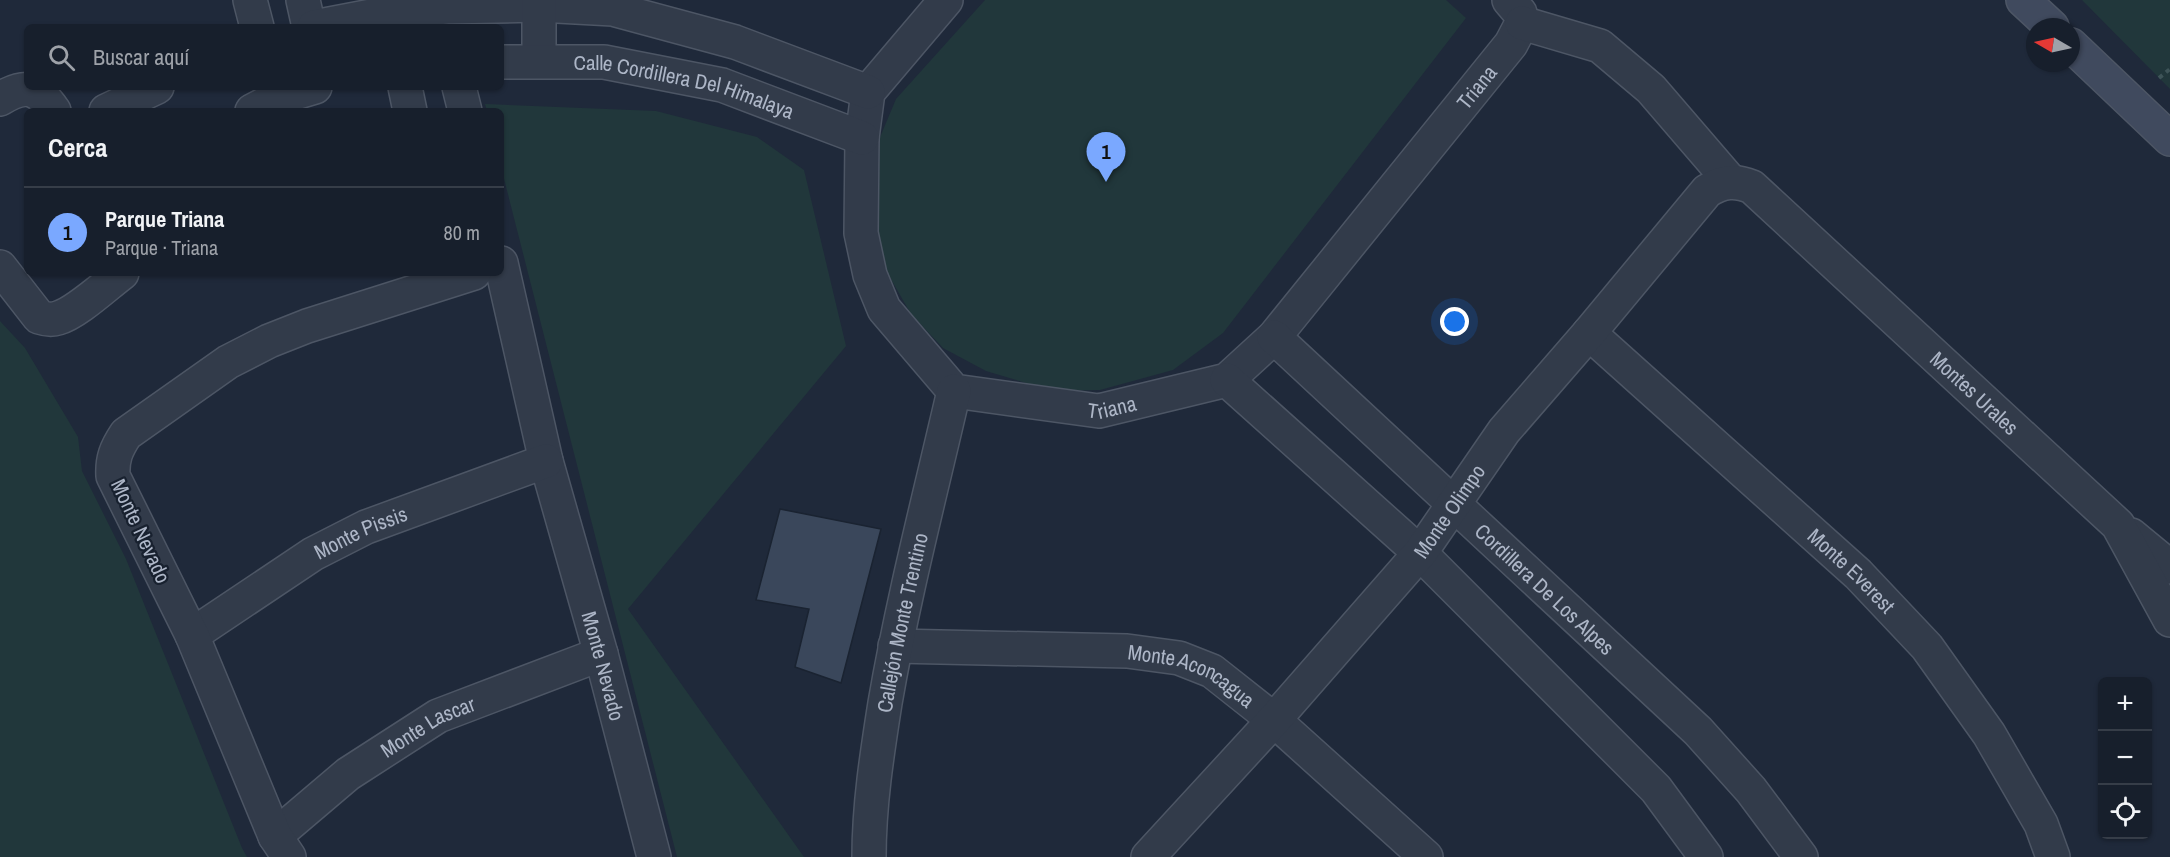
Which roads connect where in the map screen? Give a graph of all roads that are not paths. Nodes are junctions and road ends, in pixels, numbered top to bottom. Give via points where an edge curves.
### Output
1 (250, 0) edge
2 (303, 0) edge
3 (946, 0) edge
4 (2023, 0) edge
5 (539, 3) edge
6 (485, 11) edge
7 (1516, 11) edge
8 (448, 17) edge
9 (2042, 18) edge
10 (393, 19) edge
11 (255, 24) edge
12 (308, 24) edge
13 (344, 24) edge
14 (2080, 54) edge
15 (539, 61) junction
16 (504, 62) edge
17 (151, 90) edge
18 (303, 90) edge
19 (406, 90) edge
20 (460, 90) edge
21 (868, 92) junction
22 (0, 99) edge
23 (266, 99) edge
24 (52, 108) edge
25 (112, 108) edge
26 (409, 108) edge
27 (464, 108) edge
28 (862, 138) junction
29 (2170, 139) edge
30 (1742, 184) junction
31 (0, 267) edge
32 (118, 276) edge
33 (456, 276) edge
34 (504, 276) edge
35 (1589, 333) junction
36 (1274, 337) junction
37 (1227, 380) junction
38 (954, 391) junction
39 (546, 461) junction
40 (1454, 503) junction
41 (2118, 525) junction
42 (1420, 553) junction
43 (2170, 567) edge
44 (2170, 620) edge
45 (192, 635) junction
46 (895, 646) junction
47 (601, 654) junction
48 (1274, 720) junction
49 (282, 846) edge
50 (651, 856) edge
51 (869, 857) edge
52 (1148, 857) edge
53 (1426, 857) edge
54 (1706, 857) edge
55 (1801, 857) edge
56 (2053, 857) edge

1 - 11 street
2 - 12 street
3 - 21 street
4 - 9 street
5 - 6 street
5 - 15 street
5 - 21 street via 613,9 735,42
6 - 8 street
7 - 30 street, Montes Urales via 1600,46 1651,89
7 - 36 street, Triana via 1511,44
8 - 10 street
10 - 13 street
14 - 29 street
15 - 16 street, Calle Cordillera Del Himalaya
15 - 28 street, Calle Cordillera Del Himalaya via 604,62 722,85
17 - 25 street
18 - 23 street
19 - 26 street
20 - 27 street
21 - 28 street
22 - 24 street via 19,91 36,91 44,95
28 - 38 street via 861,233 870,275 884,309
30 - 35 street, Monte Olimpo via 1718,185 1707,191
30 - 41 street, Montes Urales
31 - 32 street via 39,317 46,319 67,314
33 - 45 street, Monte Nevado via 269,341 228,362 126,434 115,450 113,476
34 - 39 street, Monte Nevado
35 - 40 street, Monte Olimpo via 1504,431
35 - 56 street, Monte Everest via 1858,574 1927,647 1989,734 2041,824
36 - 37 street, Triana
36 - 40 street, Cordillera De Los Alpes
37 - 38 street, Triana via 1099,411
37 - 42 street
38 - 46 street, Callejón Monte Trentino
39 - 45 street, Monte Pissis via 366,526 314,554
39 - 47 street, Monte Nevado
40 - 42 street, Monte Olimpo
40 - 55 street, Cordillera De Los Alpes via 1698,731 1751,790
41 - 43 street
41 - 44 street, Montes Urales
42 - 48 street, Monte Olimpo
42 - 54 street via 1656,789
45 - 49 street, Monte Nevado
46 - 48 street, Monte Aconcagua via 1126,651 1179,658 1212,670
46 - 51 street, Callejón Monte Trentino via 875,767
47 - 49 street, Monte Lascar via 438,716 348,774
47 - 50 street, Monte Nevado
48 - 52 street, Monte Olimpo
48 - 53 street, Monte Aconcagua

